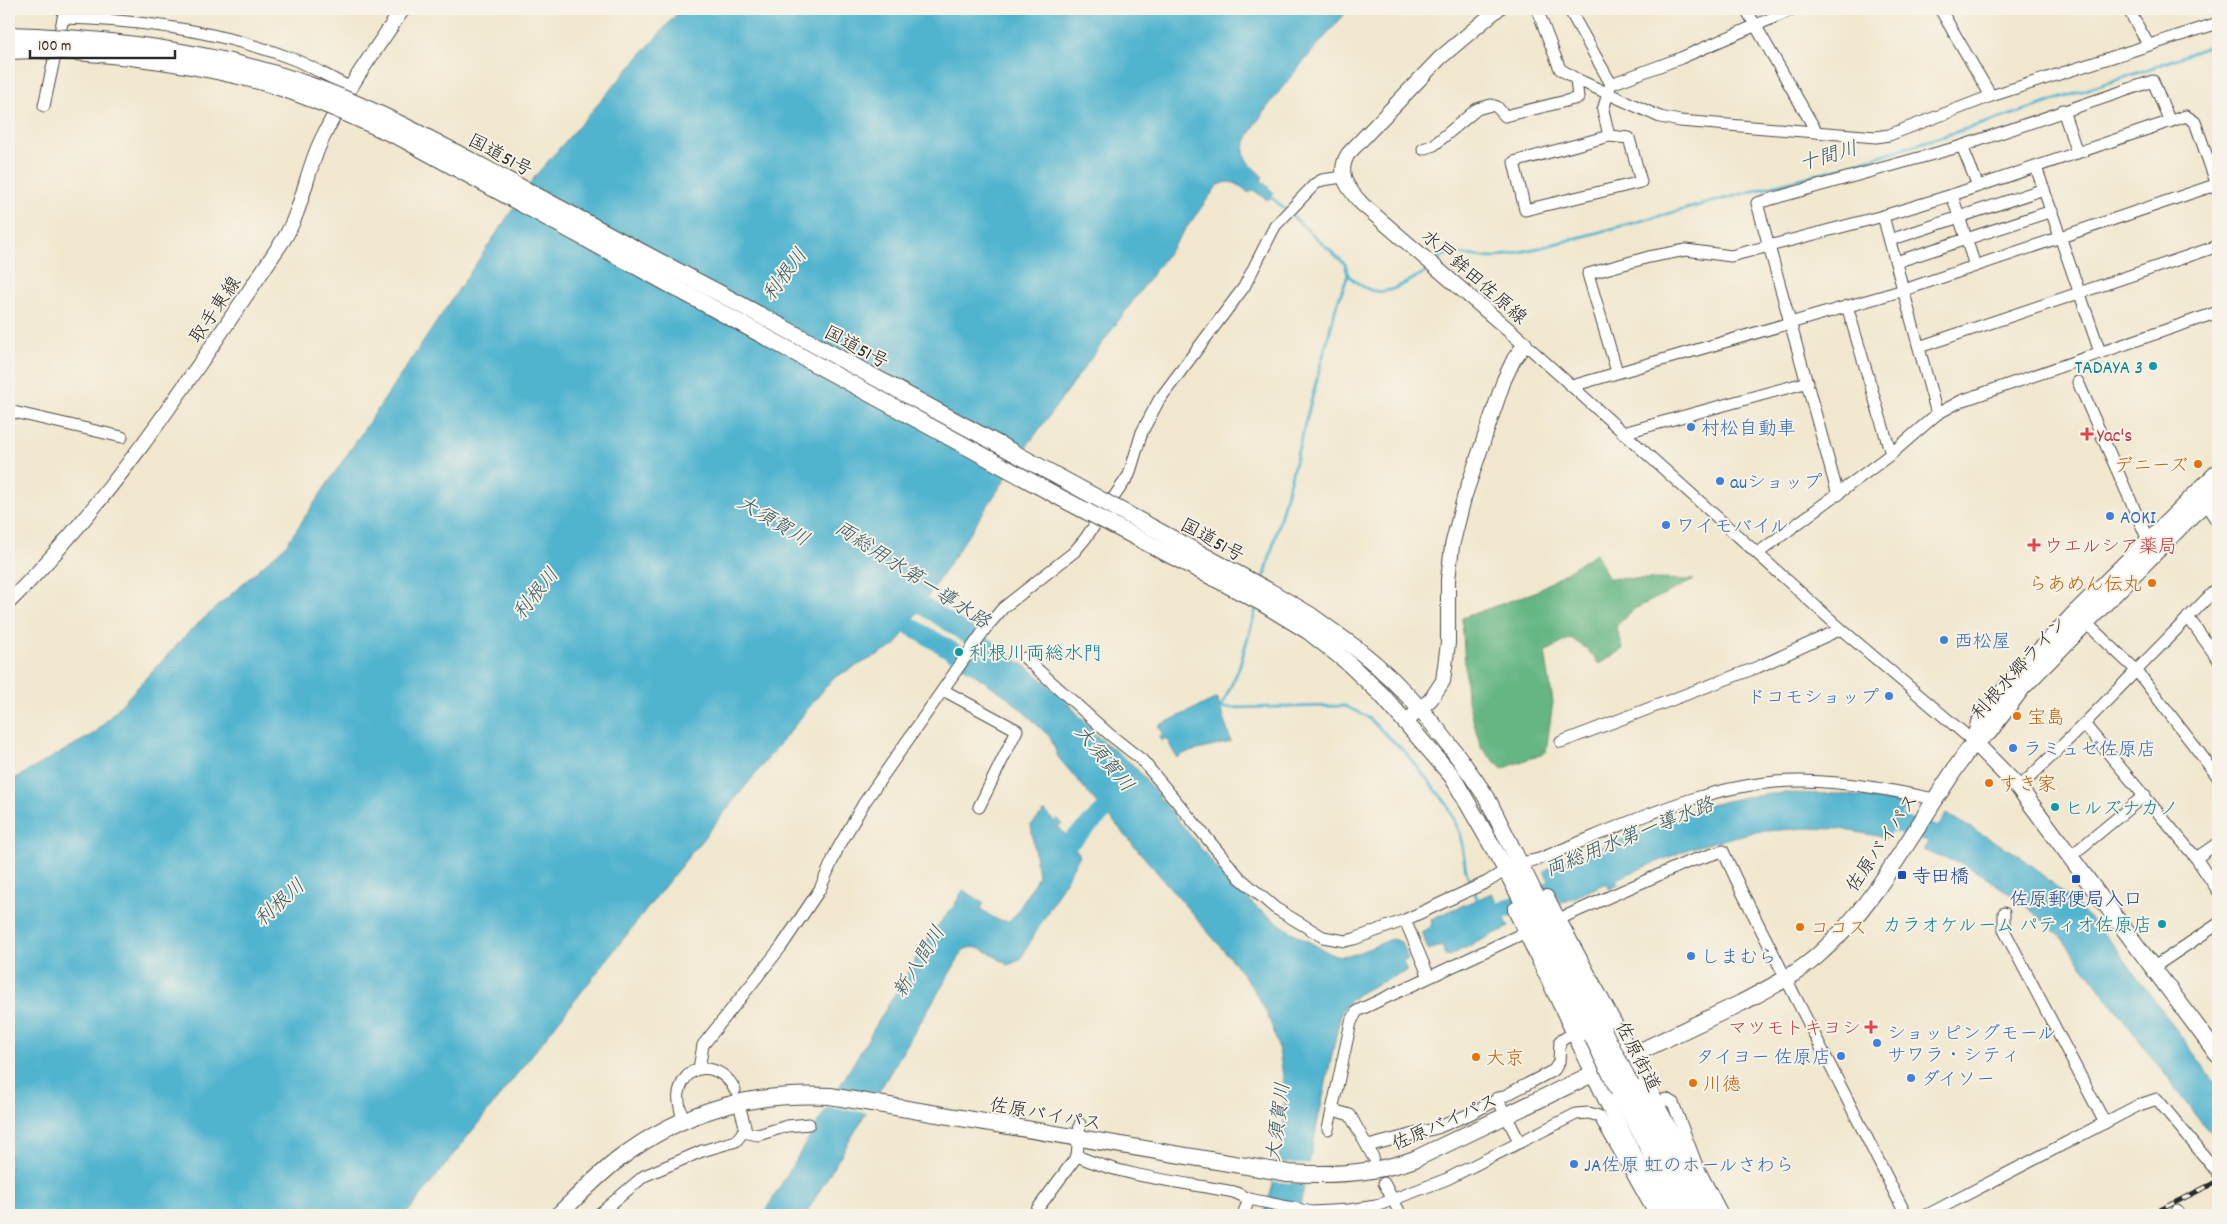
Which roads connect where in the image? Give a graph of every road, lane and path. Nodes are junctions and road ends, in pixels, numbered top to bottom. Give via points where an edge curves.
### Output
1 (403, 9) edge
2 (1498, 9) edge
3 (1537, 9) edge
4 (1569, 9) edge
5 (1746, 9) edge
6 (1793, 9) edge
7 (1940, 9) edge
8 (2128, 9) edge
9 (64, 13) edge
10 (2218, 23) edge
11 (1755, 25) junction
12 (9, 35) edge
13 (36, 43) junction
14 (2148, 44) junction
15 (9, 51) edge
16 (1576, 79) junction
17 (351, 88) junction
18 (1609, 89) junction
19 (1992, 96) junction
20 (44, 106) dead end
21 (2063, 110) junction
22 (2170, 122) junction
23 (1816, 131) junction
24 (1609, 136) junction
25 (1962, 146) junction
26 (1423, 149) dead end
27 (2077, 153) junction
28 (2036, 167) junction
29 (1343, 177) junction
30 (2218, 185) edge
31 (1978, 186) junction
32 (2044, 189) junction
33 (1952, 195) junction
34 (2052, 211) junction
35 (1883, 216) junction
36 (1959, 217) junction
37 (2061, 236) junction
38 (1966, 239) junction
39 (1890, 240) junction
40 (1769, 246) junction
41 (2218, 246) edge
42 (1896, 262) junction
43 (1975, 266) junction
44 (1904, 290) junction
45 (2080, 294) junction
46 (1847, 306) junction
47 (2218, 312) edge
48 (1790, 322) junction
49 (1525, 344) junction
50 (1920, 347) junction
51 (2100, 352) junction
52 (1617, 372) junction
53 (1808, 382) junction
54 (2078, 382) dead end
55 (1572, 386) junction
56 (9, 411) edge
57 (1937, 414) junction
58 (1623, 433) junction
59 (122, 437) dead end
60 (1891, 454) junction
61 (2218, 472) edge
62 (2218, 492) edge
63 (1838, 494) junction
64 (2202, 498) junction
65 (2218, 523) edge
66 (2148, 540) junction
67 (1758, 553) junction
68 (2218, 587) edge
69 (9, 602) edge
70 (2188, 617) junction
71 (2080, 618) junction
72 (1841, 629) junction
73 (1352, 655) junction
74 (1025, 658) dead end
75 (2218, 659) edge
76 (2136, 670) junction
77 (943, 690) junction
78 (1421, 709) junction
79 (1406, 722) junction
80 (2084, 724) junction
81 (1561, 742) dead end
82 (1974, 742) junction
83 (2218, 776) edge
84 (2019, 788) junction
85 (2145, 795) junction
86 (1933, 801) junction
87 (979, 807) dead end
88 (2218, 843) edge
89 (2071, 856) junction
90 (2196, 858) junction
91 (1514, 871) junction
92 (2218, 891) edge
93 (2004, 913) dead end
94 (1405, 920) junction
95 (1539, 920) junction
96 (2218, 924) edge
97 (2154, 967) junction
98 (1430, 977) junction
99 (1786, 977) junction
100 (1574, 1034) junction
101 (2218, 1055) edge
102 (1632, 1056) junction
103 (698, 1069) junction
104 (1593, 1073) junction
105 (1625, 1088) junction
106 (735, 1090) dead end
107 (1497, 1098) junction
108 (1657, 1104) junction
109 (1333, 1110) junction
110 (741, 1112) dead end
111 (1506, 1116) junction
112 (682, 1120) junction
113 (2105, 1123) junction
114 (809, 1124) dead end
115 (1328, 1129) dead end
116 (1079, 1131) junction
117 (744, 1132) junction
118 (1519, 1141) junction
119 (1626, 1153) junction
120 (1077, 1156) junction
121 (2218, 1173) edge
122 (1384, 1183) dead end
123 (1252, 1200) junction
124 (1393, 1200) junction
125 (558, 1215) edge
126 (598, 1215) edge
127 (1033, 1215) edge
128 (1243, 1215) edge
129 (1401, 1215) edge
130 (1655, 1215) edge
131 (1667, 1215) edge
132 (1682, 1215) edge
133 (1697, 1215) edge
134 (1712, 1215) edge
135 (1723, 1215) edge
136 (1906, 1215) edge
137 (1927, 1215) edge

1 - 17 main road, 取手東線
2 - 29 main road via 1440,58 1348,154
3 - 16 street via 1560,69
4 - 18 street
5 - 11 street
6 - 11 street
7 - 19 street
8 - 14 street
9 - 17 street via 154,25 230,40 294,60
9 - 20 street
10 - 14 street
11 - 18 street
11 - 23 street
12 - 13 highway, 国道51号
13 - 15 highway, 国道51号
13 - 73 highway, 国道51号, bridge via 78,52 154,59 250,79 307,97 403,139 983,456 1262,603
14 - 19 street
16 - 18 street
16 - 26 street via 1578,98 1505,116 1491,105 1477,109 1434,144
17 - 69 main road, 取手東線 via 321,140 298,210 284,239 122,474 76,530
18 - 23 street via 1660,117
18 - 24 street via 1602,110
19 - 23 street via 1889,135 1876,137
21 - 22 street via 2153,81
21 - 25 street
21 - 27 street
22 - 27 street
22 - 30 street via 2186,116 2195,122
24 - 24 street via 1514,162 1525,210 1640,182 1629,138
25 - 31 street
25 - 40 street via 1757,203
27 - 28 street
28 - 31 street
28 - 32 street
29 - 49 main road, 水戸鉾田佐原線 via 1362,204
29 - 77 street via 1315,184 1275,226 1244,287 1159,400 1142,432 1129,475 1082,544 1003,608
30 - 37 street
31 - 33 street
32 - 34 street
32 - 36 street
33 - 35 street
33 - 36 street
34 - 37 street
34 - 38 street
35 - 39 street
35 - 40 street
36 - 38 street
36 - 39 street
37 - 43 street
37 - 45 street
38 - 42 street
38 - 43 street
39 - 42 street
40 - 48 street
40 - 52 street via 1731,256 1686,250 1588,274
41 - 45 street
42 - 44 street
43 - 44 street
44 - 46 street
44 - 50 street
45 - 50 street
45 - 51 street
46 - 48 street
46 - 60 street
47 - 51 street
48 - 52 street
48 - 53 street
49 - 55 street
49 - 78 main road, 水戸鉾田佐原線 via 1507,373 1457,520 1448,580 1446,667 1443,681
50 - 57 street
51 - 57 street via 1961,402
52 - 55 street
53 - 58 street
53 - 63 street
54 - 66 street
55 - 58 street
56 - 59 street
57 - 60 street
58 - 67 street
60 - 63 street
61 - 64 highway, 利根水郷ライン
62 - 64 highway, 利根水郷ライン
63 - 67 street
64 - 65 street
64 - 66 highway, 利根水郷ライン
64 - 71 highway, 利根水郷ライン
66 - 71 highway, 利根水郷ライン
67 - 72 street
68 - 70 street
70 - 75 street
70 - 76 street
71 - 76 street
71 - 82 highway, 利根水郷ライン via 1996,700 1979,723
72 - 81 street via 1758,667
72 - 82 street
73 - 78 highway, 国道51号 via 1390,676
73 - 79 highway, 国道51号
74 - 94 street via 1142,760 1234,871 1275,908 1323,937 1345,941
76 - 80 street
76 - 83 street
77 - 87 street via 1017,730
77 - 103 street via 864,803 836,850 820,889 781,947 703,1045
78 - 79 main road, 水戸鉾田佐原線
78 - 91 highway, 国道51号 via 1466,766 1486,798 1502,829
79 - 91 highway, 国道51号 via 1452,776
80 - 84 street
80 - 85 street
82 - 84 highway, 利根水郷ライン
82 - 86 highway, 佐原バイパス
84 - 89 highway, 利根水郷ライン
85 - 89 street
85 - 90 street
86 - 91 street via 1867,786 1802,781 1762,784 1698,797
86 - 99 highway, 佐原バイパス via 1859,911 1815,958
88 - 90 street
89 - 97 highway, 利根水郷ライン
90 - 92 street
91 - 94 street
91 - 95 highway
91 - 95 highway
93 - 113 street via 2004,930
94 - 98 street
95 - 98 street
95 - 99 street via 1688,862 1723,852
95 - 100 highway
95 - 102 highway
95 - 105 highway, 佐原街道, bridge
96 - 97 street
97 - 101 highway, 利根水郷ライン
98 - 109 street via 1357,1011 1351,1022
99 - 102 highway, 佐原バイパス via 1741,1003
99 - 136 street
100 - 104 highway
100 - 107 street via 1560,1041 1559,1062 1554,1070
102 - 104 highway, 佐原バイパス
102 - 108 highway
103 - 106 street via 719,1071
103 - 112 street via 687,1076 679,1091
104 - 111 highway, 佐原バイパス
104 - 119 highway
105 - 132 highway, 佐原街道
105 - 133 highway, 佐原街道
107 - 109 street via 1437,1128 1371,1151 1350,1115
107 - 111 street
108 - 134 highway
108 - 135 street via 1666,1099 1673,1103 1696,1163
109 - 115 street
110 - 117 street
111 - 116 highway, 佐原バイパス via 1404,1163 1371,1171 1317,1175 1265,1170
111 - 118 street
112 - 116 highway, 佐原バイパス via 724,1105 770,1096 830,1096
112 - 125 highway, 佐原バイパス via 644,1140
113 - 121 street via 2158,1098
113 - 137 street
114 - 117 street via 787,1126 758,1135
116 - 120 street
117 - 126 street via 736,1141 697,1153 644,1176
118 - 119 street via 1576,1114 1588,1113 1599,1116
118 - 124 street via 1447,1179
119 - 130 street
119 - 131 highway
120 - 123 street via 1095,1164 1234,1192
120 - 127 street
122 - 124 street
123 - 124 street via 1312,1212 1376,1206
123 - 128 street
124 - 129 street

